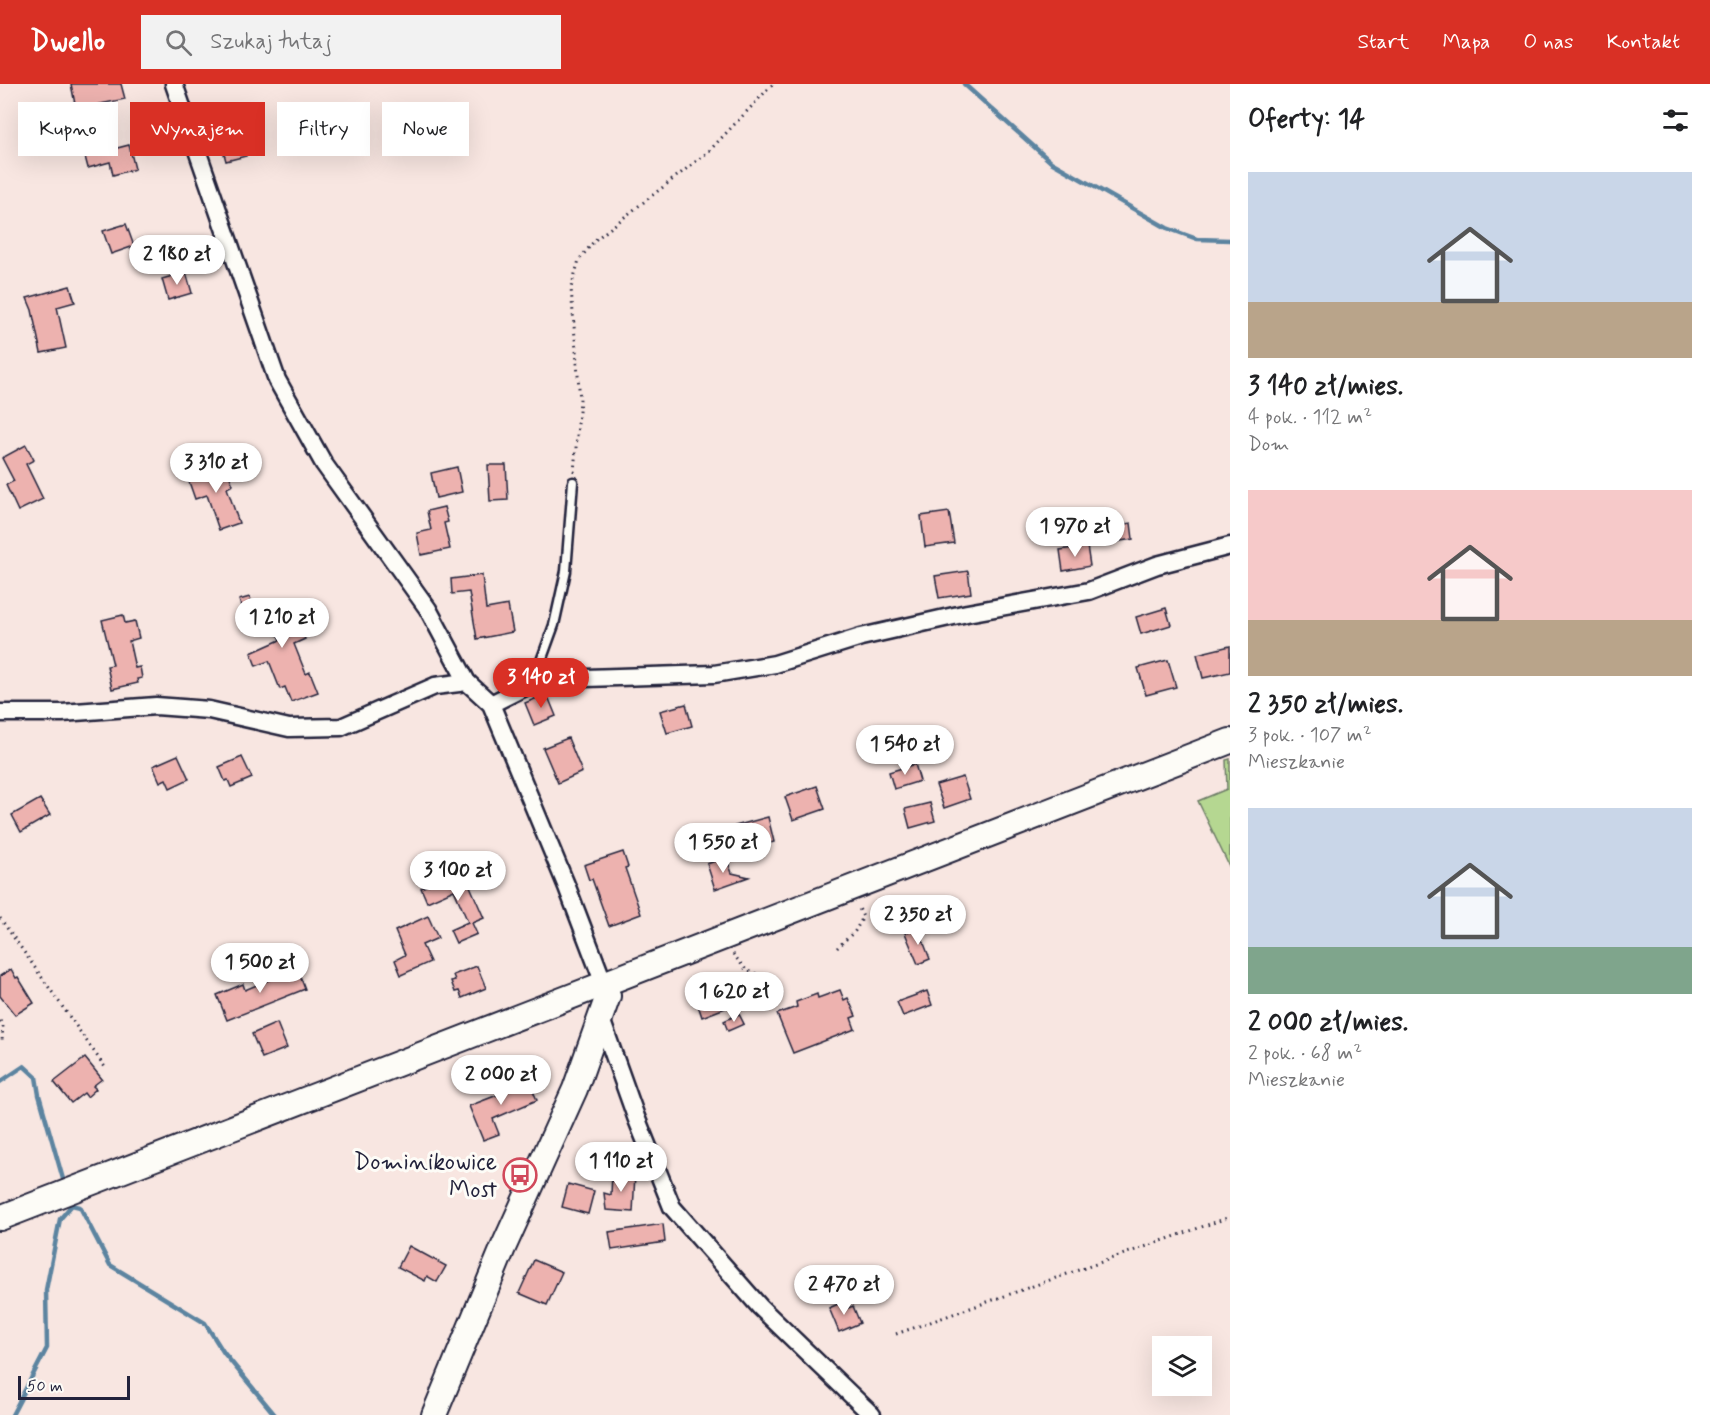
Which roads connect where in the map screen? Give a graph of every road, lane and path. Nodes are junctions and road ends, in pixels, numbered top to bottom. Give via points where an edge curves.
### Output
1 (174, 84) edge
2 (773, 84) edge
3 (573, 482) joint
4 (1230, 546) edge
5 (467, 681) junction
6 (533, 683) junction
7 (491, 705) junction
8 (0, 713) edge
9 (1230, 741) edge
10 (850, 888) junction
11 (0, 918) edge
12 (726, 936) junction
13 (837, 948) dead end
14 (764, 976) dead end
15 (604, 984) junction
16 (601, 1019) junction
17 (0, 1021) edge
18 (0, 1043) edge
19 (107, 1070) dead end
20 (1230, 1217) edge
21 (0, 1218) edge
22 (896, 1334) dead end
23 (434, 1415) edge
24 (872, 1415) edge

1 - 5 street via 277,380 324,464 428,609
2 - 3 path via 708,152 595,240 579,260 571,288 580,400
3 - 6 lane via 566,572 554,625
4 - 6 street via 1157,565 1089,591 872,635 775,664 714,674
5 - 7 street
5 - 8 street via 435,686 341,727 289,728 209,710 156,706
6 - 7 street
7 - 15 street
9 - 10 main road
10 - 12 main road
10 - 13 path via 862,917 855,931
11 - 19 path
12 - 14 path via 734,956 747,971
12 - 15 main road
15 - 16 main road via 608,996
15 - 21 main road
16 - 23 main road via 575,1089
16 - 24 street via 672,1208 760,1307
17 - 18 path
20 - 22 path

